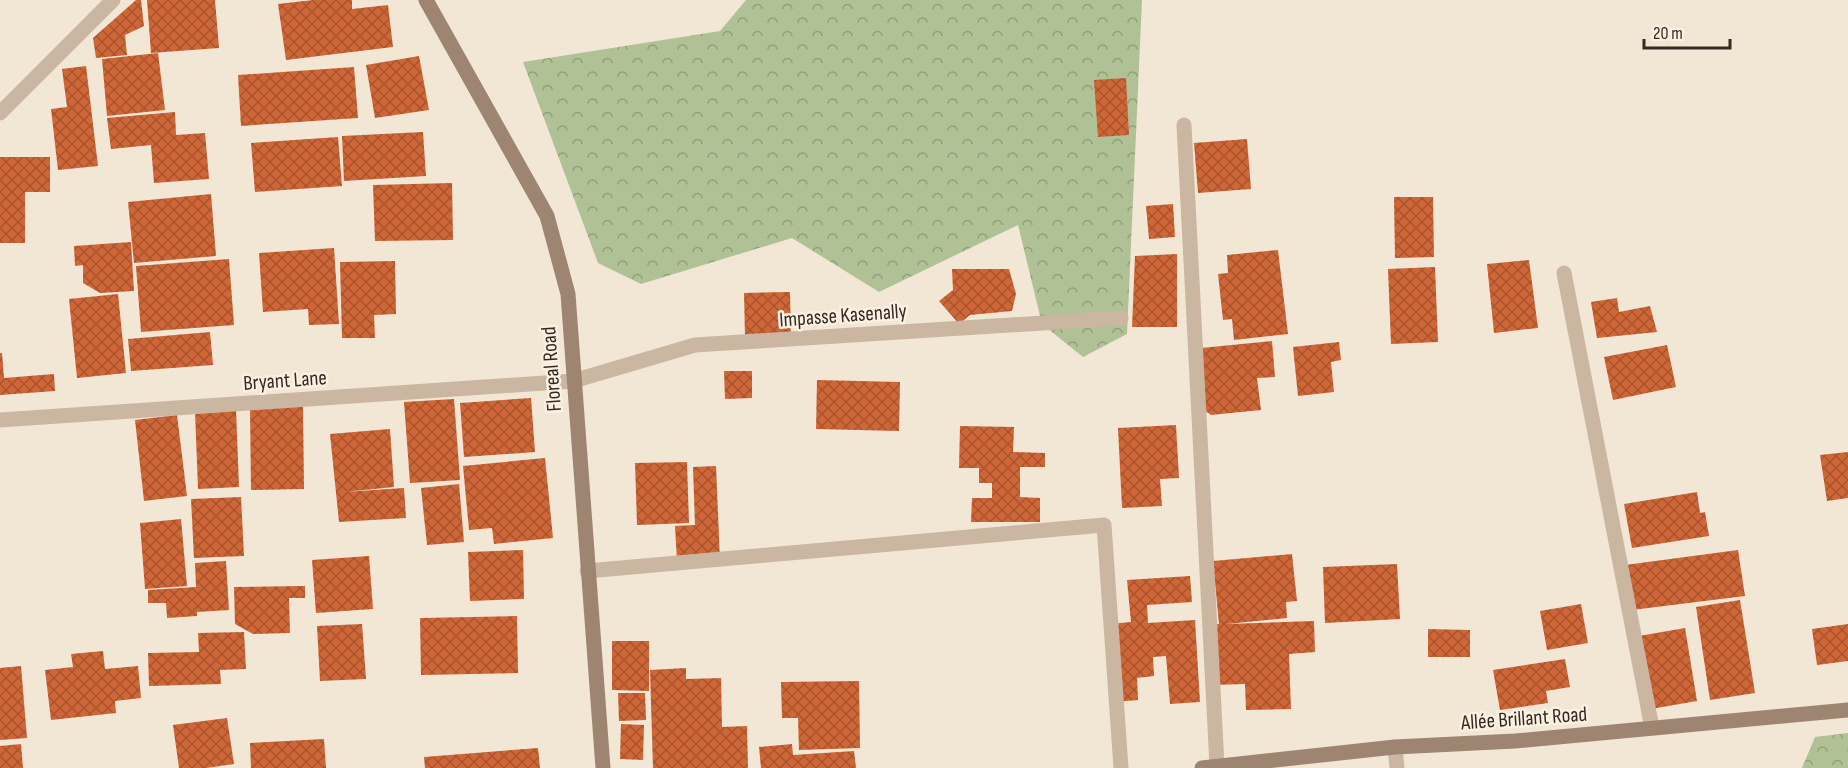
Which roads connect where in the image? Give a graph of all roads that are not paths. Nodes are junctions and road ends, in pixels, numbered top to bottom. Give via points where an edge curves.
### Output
1 (113, 0) edge
2 (426, 0) edge
3 (0, 113) edge
4 (1184, 125) dead end
5 (1564, 273) dead end
6 (1121, 318) dead end
7 (573, 381) junction
8 (0, 420) edge
9 (587, 570) junction
10 (1848, 710) edge
11 (1652, 728) junction
12 (1395, 747) junction
13 (1210, 767) edge
14 (603, 768) edge
15 (1121, 768) edge
16 (1397, 768) edge

1 - 3 street
2 - 7 main road, Floreal Road via 547,216 568,294
4 - 13 street
5 - 11 street
6 - 7 street, Impasse Kasenally via 694,345
7 - 8 street, Bryant Lane
7 - 9 main road, Floreal Road
9 - 14 main road, Floreal Road
9 - 15 street via 1104,525
10 - 11 main road, Allée Brillant Road
11 - 12 main road, Allée Brillant Road
12 - 13 main road, Allée Brillant Road
12 - 16 street

